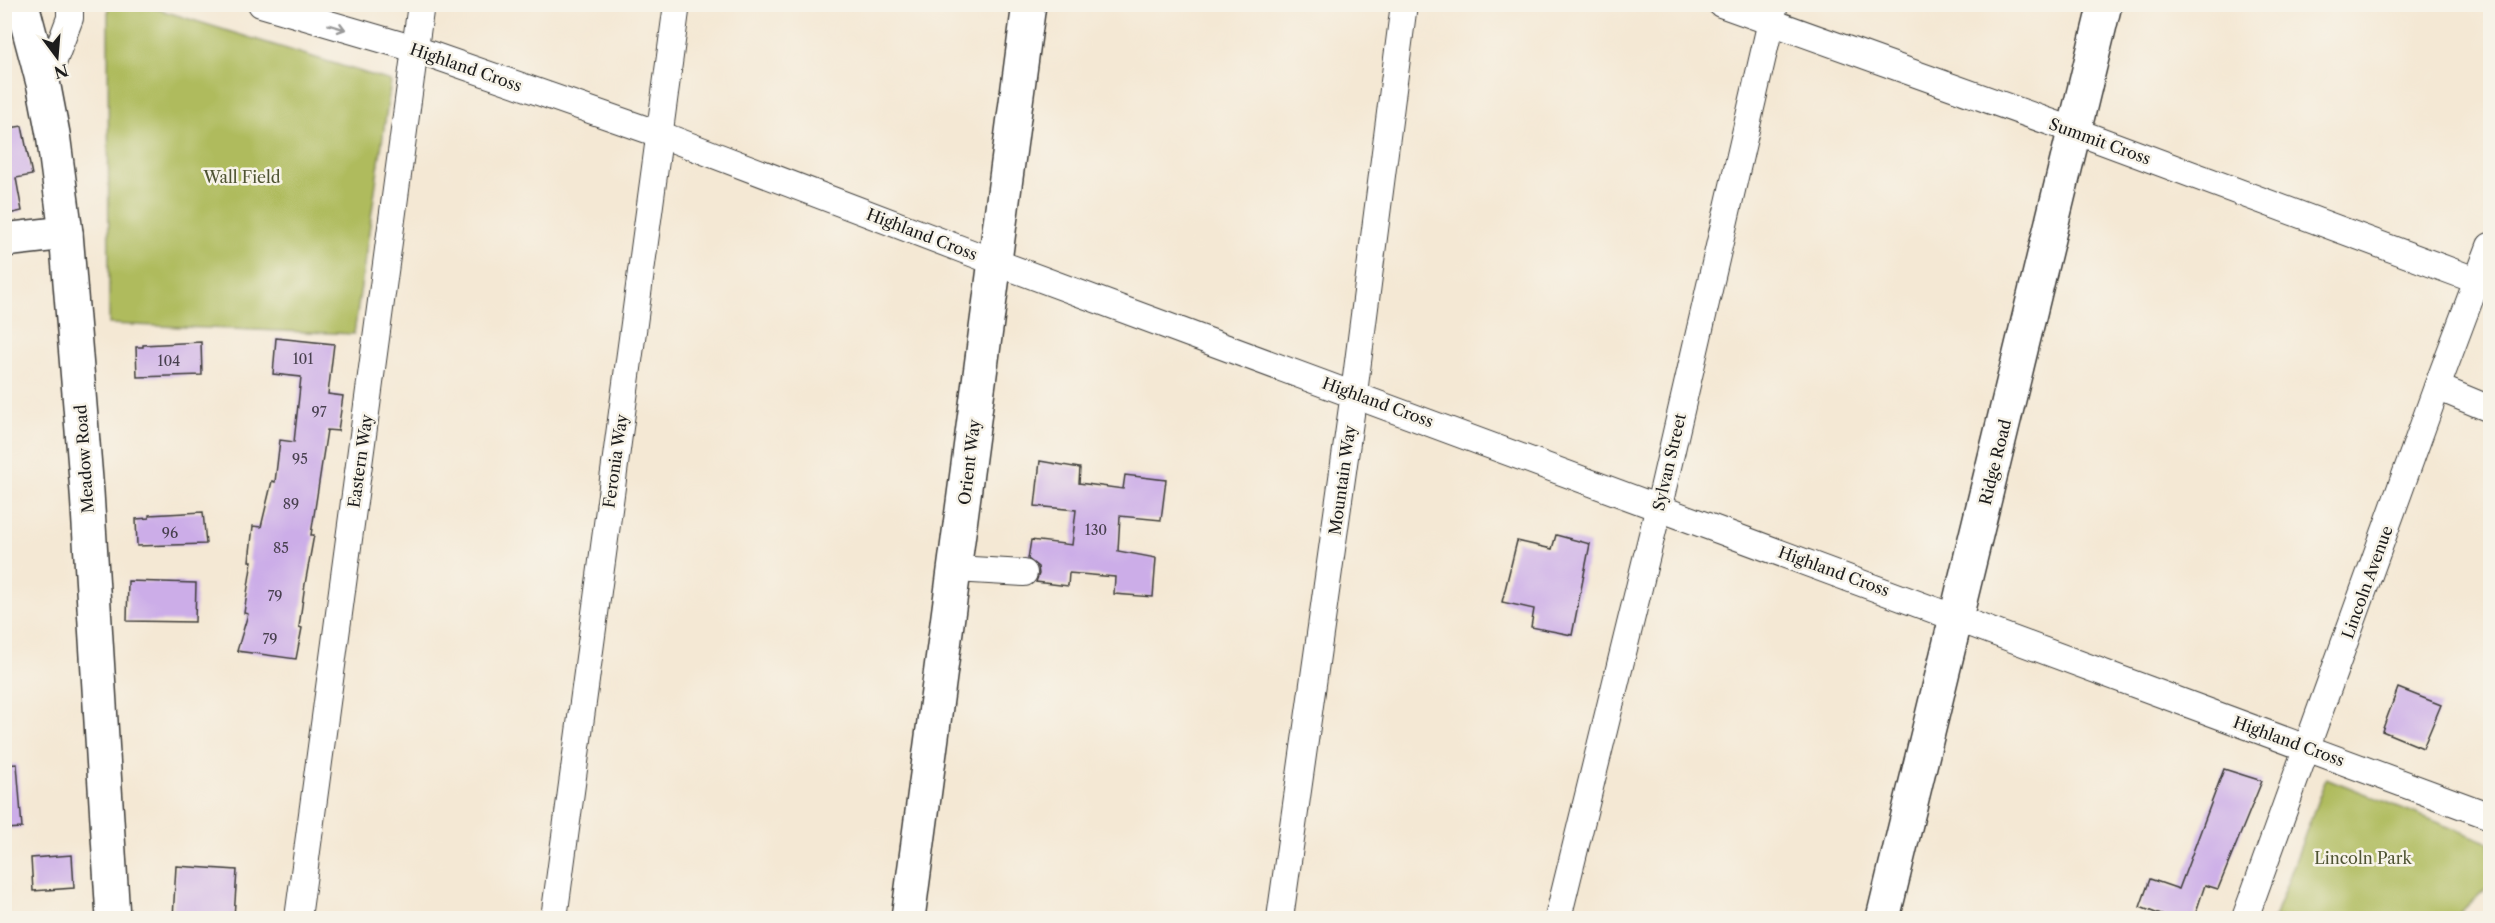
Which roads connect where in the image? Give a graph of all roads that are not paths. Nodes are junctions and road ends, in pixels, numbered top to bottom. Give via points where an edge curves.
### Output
1 (22, 4) edge
2 (70, 4) edge
3 (261, 4) edge
4 (421, 4) edge
5 (677, 4) edge
6 (1029, 4) edge
7 (1404, 4) edge
8 (1721, 4) edge
9 (2105, 4) edge
10 (1772, 14) edge
11 (415, 49) junction
12 (44, 87) junction
13 (2075, 131) junction
14 (659, 134) junction
15 (66, 233) junction
16 (4, 240) edge
17 (2490, 246) edge
18 (995, 262) junction
19 (2478, 281) junction
20 (2437, 387) junction
21 (1354, 393) junction
22 (2490, 409) edge
23 (1659, 506) junction
24 (954, 568) junction
25 (1024, 573) dead end
26 (1957, 618) junction
27 (2307, 748) junction
28 (2490, 816) edge
29 (113, 918) edge
30 (298, 918) edge
31 (554, 918) edge
32 (908, 918) edge
33 (1280, 918) edge
34 (1558, 918) edge
35 (1883, 918) edge
36 (2245, 918) edge

1 - 12 main road, Meadow Road
2 - 12 street via 70,18
3 -> 11 street, Highland Cross
4 - 11 street, Eastern Way
5 - 14 street, Feronia Way
6 - 18 main road, Orient Way
7 - 21 street, Mountain Way
8 - 10 street, Summit Cross
9 - 13 main road, Ridge Road
10 - 13 street, Summit Cross
10 - 23 street, Sylvan Street
11 - 14 street, Highland Cross
11 - 30 street, Eastern Way
12 - 15 main road, Meadow Road via 59,165
13 - 19 street, Summit Cross
13 - 26 main road, Ridge Road
14 - 18 street, Highland Cross
14 - 31 street, Feronia Way
15 - 16 main road
15 - 29 main road, Meadow Road
17 - 19 street, Lincoln Avenue
18 - 21 street, Highland Cross
18 - 24 main road, Orient Way
19 - 20 street, Lincoln Avenue
20 - 22 street
20 - 27 street, Lincoln Avenue
21 - 23 street, Highland Cross
21 - 33 street, Mountain Way
23 - 26 street, Highland Cross
23 - 34 street, Sylvan Street
24 - 25 street
24 - 32 main road, Orient Way
26 - 27 street, Highland Cross
26 - 35 main road, Ridge Road
27 - 28 street, Highland Cross
27 - 36 street, Lincoln Avenue

